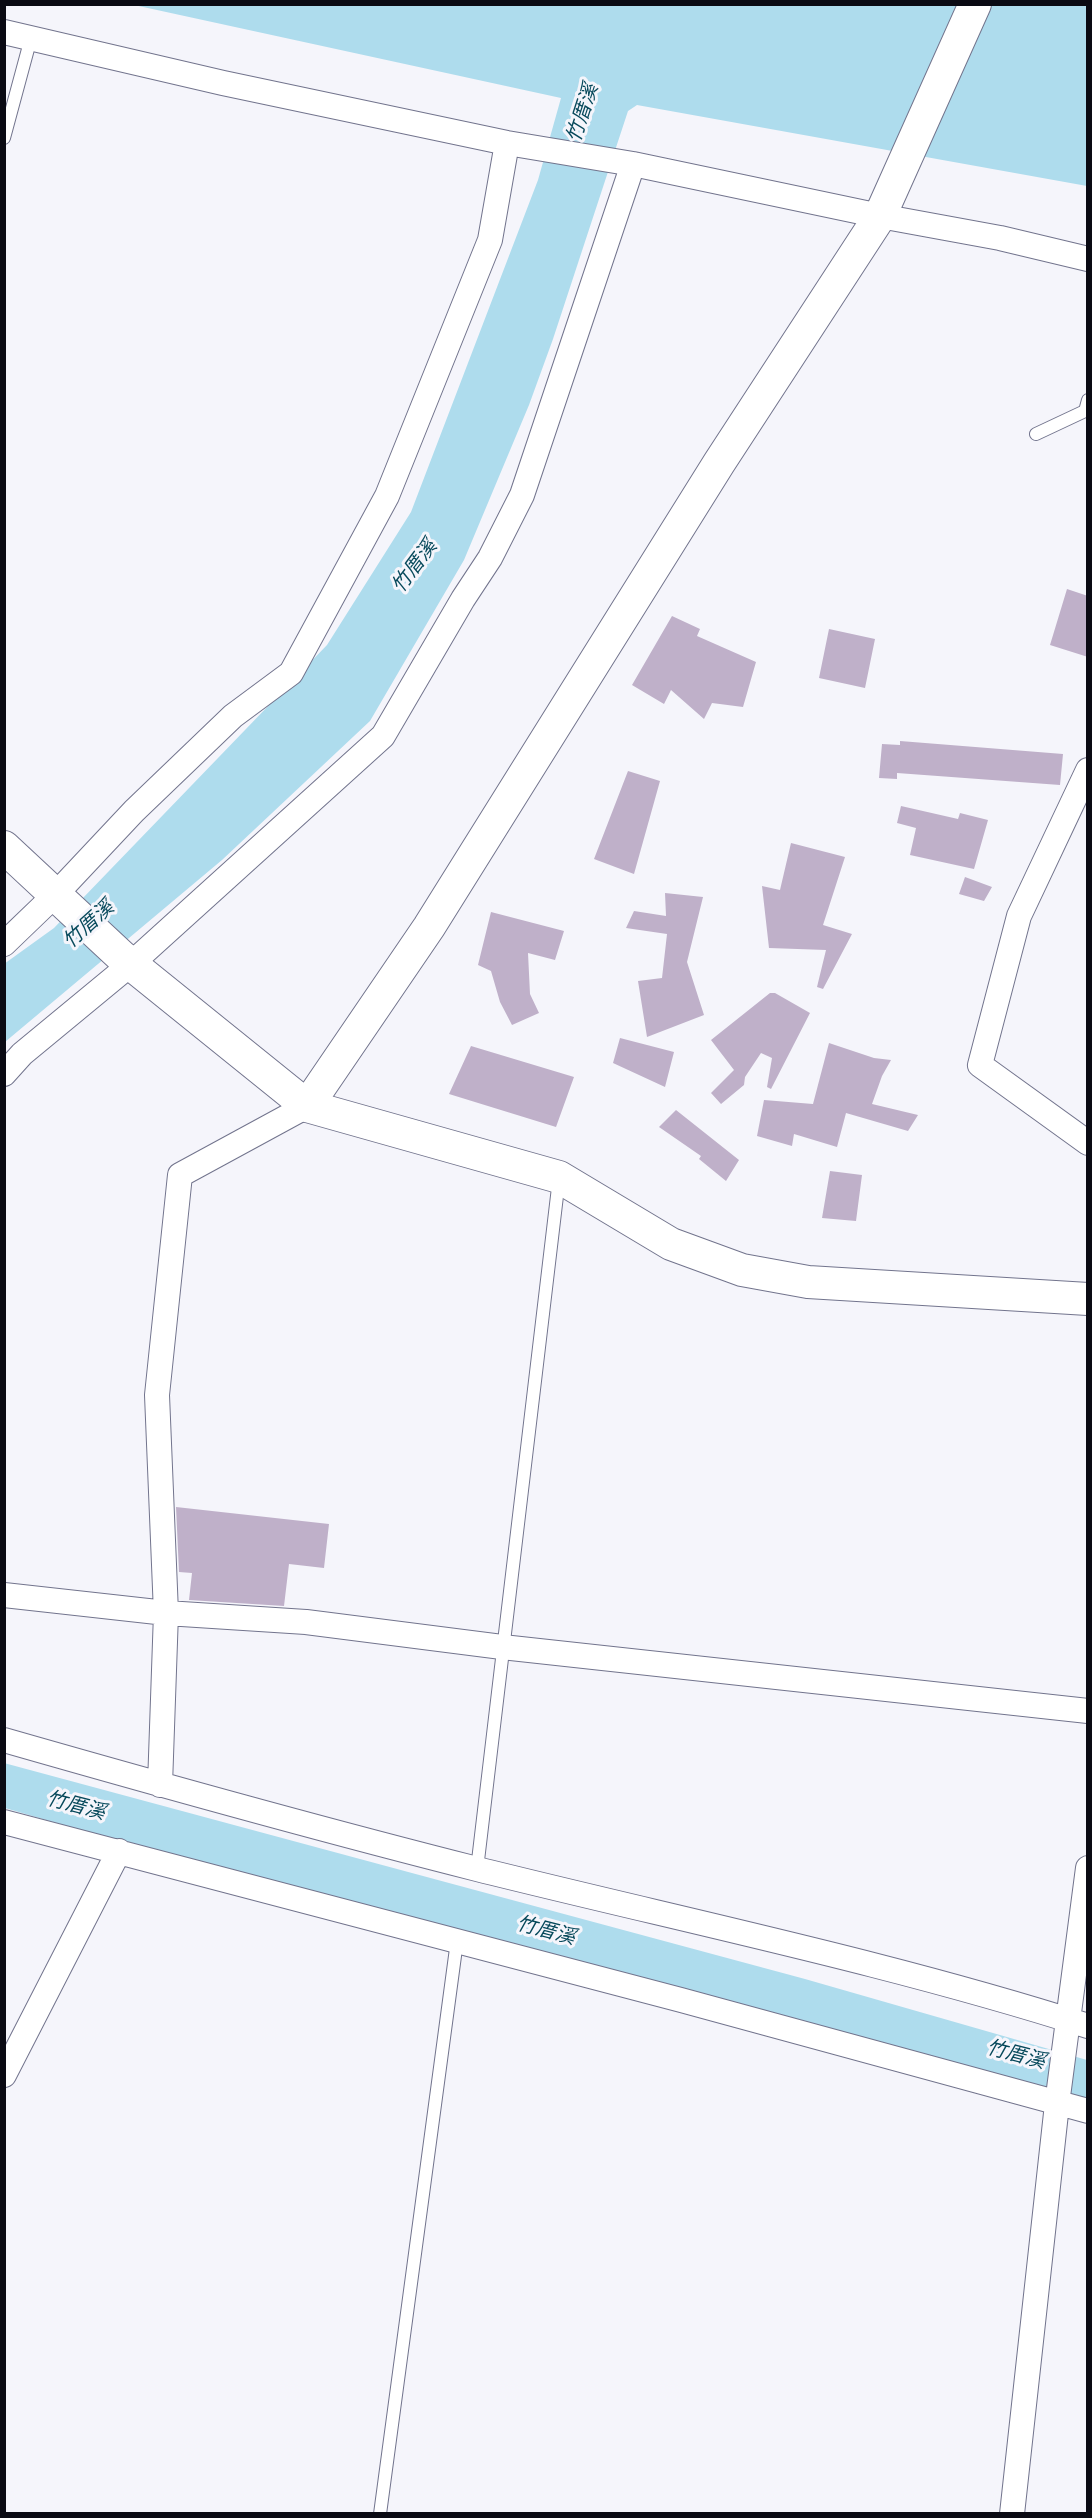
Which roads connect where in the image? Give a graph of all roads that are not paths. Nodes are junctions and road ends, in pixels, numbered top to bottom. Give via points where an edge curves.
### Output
1 (975, 4) edge
2 (4, 32) edge
3 (31, 38) junction
4 (4, 138) edge
5 (507, 143) junction
6 (633, 164) junction
7 (880, 216) junction
8 (1088, 259) edge
9 (1088, 400) edge
10 (1036, 434) dead end
11 (1088, 770) edge
12 (4, 847) edge
13 (56, 894) junction
14 (4, 944) edge
15 (126, 960) junction
16 (4, 1074) edge
17 (307, 1106) junction
18 (1088, 1143) edge
19 (559, 1177) junction
20 (1088, 1299) edge
21 (4, 1594) edge
22 (166, 1613) junction
23 (502, 1647) junction
24 (1088, 1711) edge
25 (4, 1740) edge
26 (160, 1785) junction
27 (4, 1822) edge
28 (119, 1851) junction
29 (1088, 1868) edge
30 (477, 1869) junction
31 (457, 1941) junction
32 (1077, 2022) edge
33 (4, 2075) edge
34 (1057, 2104) junction
35 (1088, 2111) edge
36 (380, 2514) edge
37 (1012, 2514) edge

1 - 7 street
2 - 3 street
3 - 4 lane
3 - 5 street
5 - 6 street
5 - 13 street via 490,240 387,496 291,673 233,716 134,811
6 - 7 street
6 - 15 street via 522,495 490,558 383,736
7 - 8 street
7 - 17 street via 738,433 429,927
9 - 10 lane via 1085,411
11 - 18 street via 1019,916 980,1065
12 - 13 street
13 - 14 street
13 - 15 street
15 - 16 street
15 - 17 street
17 - 19 street
17 - 22 street via 180,1175 157,1395
19 - 20 street via 670,1244 742,1270 808,1282
19 - 23 lane
21 - 22 street
22 - 23 street via 306,1622
22 - 26 street
23 - 24 street
23 - 30 lane
25 - 26 street
26 - 30 street
27 - 28 street
28 - 31 street
28 - 33 street
29 - 32 street
30 - 32 street via 804,1946
31 - 34 street
31 - 36 lane
32 - 34 street
34 - 35 street
34 - 37 street

